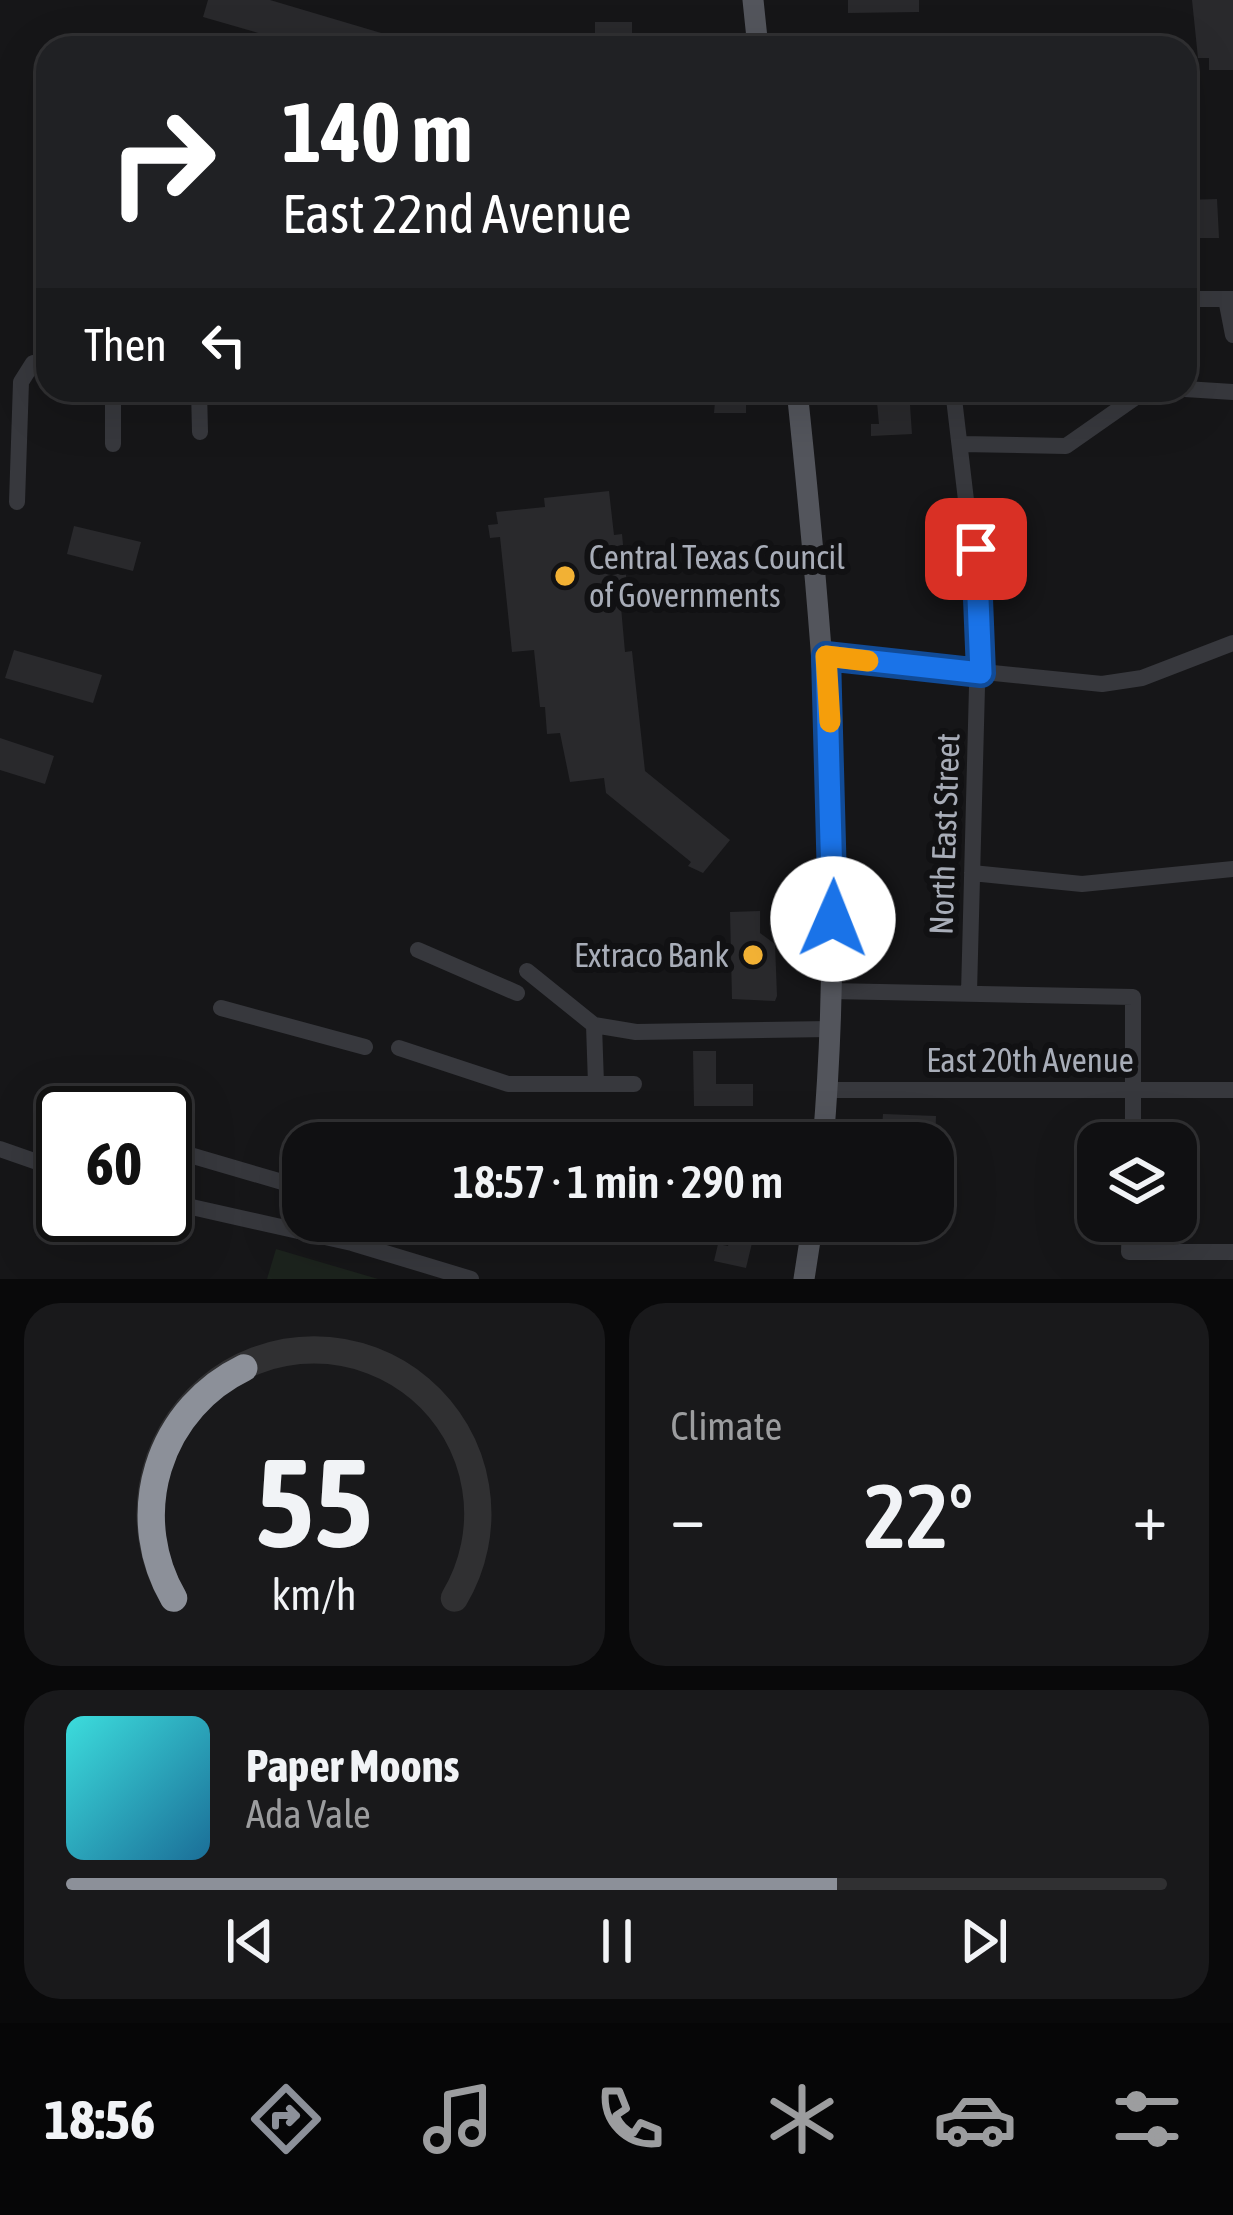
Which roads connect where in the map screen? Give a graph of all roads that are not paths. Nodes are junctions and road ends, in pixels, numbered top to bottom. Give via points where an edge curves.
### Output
1 (753, 0) edge
2 (757, 36) edge
3 (1197, 299) edge
4 (1229, 299) edge
5 (1233, 335) edge
6 (36, 362) edge
7 (1197, 389) edge
8 (1233, 392) edge
9 (113, 402) edge
10 (199, 402) edge
11 (798, 402) edge
12 (955, 402) edge
13 (1130, 402) edge
14 (200, 432) dead end
15 (113, 444) dead end
16 (961, 444) junction
17 (16, 502) dead end
18 (1233, 643) edge
19 (826, 656) junction
20 (981, 673) junction
21 (1233, 869) edge
22 (972, 873) junction
23 (418, 950) dead end
24 (526, 971) dead end
25 (830, 991) junction
26 (517, 993) dead end
27 (969, 993) junction
28 (221, 1008) dead end
29 (594, 1025) junction
30 (830, 1029) junction
31 (365, 1047) dead end
32 (399, 1048) dead end
33 (596, 1084) junction
34 (634, 1084) dead end
35 (826, 1090) junction
36 (1136, 1090) junction
37 (1233, 1090) edge
38 (825, 1122) edge
39 (1134, 1122) edge
40 (0, 1150) edge
41 (192, 1157) edge
42 (36, 1163) edge
43 (282, 1182) edge
44 (192, 1207) edge
45 (810, 1242) edge
46 (1129, 1242) edge
47 (1233, 1252) edge
48 (471, 1279) edge
49 (804, 1279) edge

1 - 2 main road
3 - 4 street
4 - 5 street
6 - 17 street via 21,382
7 - 8 street
9 - 15 street
10 - 14 street
11 - 19 main road
12 - 16 street, North East Street
13 - 16 street via 1066,446
16 - 20 street, North East Street
18 - 20 street via 1119,683
19 - 20 street
19 - 25 main road via 834,809
20 - 22 street, North East Street
21 - 22 street via 1082,884
22 - 27 street, North East Street
23 - 26 street
24 - 29 street
25 - 27 street
25 - 30 main road
27 - 36 street via 1133,997
28 - 31 street
29 - 30 street via 636,1032
29 - 33 street
30 - 35 main road
32 - 33 street via 508,1084
33 - 34 street
35 - 36 street, East 20th Avenue
35 - 38 main road
36 - 37 street, East 20th Avenue
36 - 39 street
40 - 42 street
41 - 43 street
44 - 48 street
45 - 49 main road
46 - 47 street via 1129,1252

